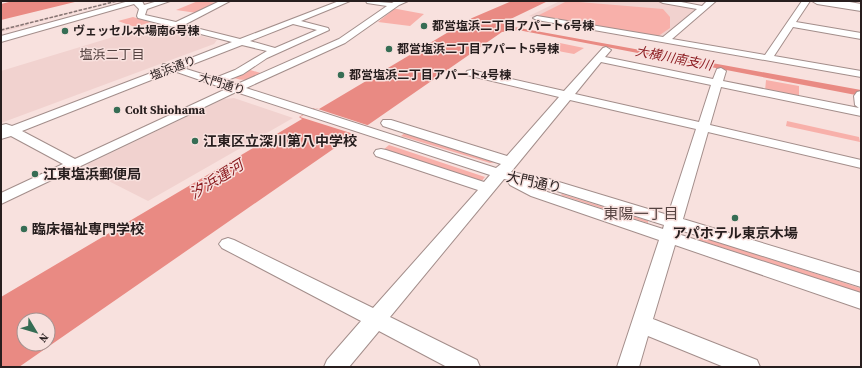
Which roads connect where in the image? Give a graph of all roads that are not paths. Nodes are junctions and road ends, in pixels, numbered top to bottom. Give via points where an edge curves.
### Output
1 (166, 1) edge
2 (226, 1) edge
3 (337, 1) edge
4 (346, 1) edge
5 (370, 1) edge
6 (404, 1) edge
7 (663, 1) edge
8 (712, 1) edge
9 (806, 1) edge
10 (817, 1) edge
11 (823, 1) edge
12 (839, 1) edge
13 (844, 1) edge
14 (138, 4) edge
15 (393, 5) junction
16 (861, 6) edge
17 (703, 8) junction
18 (537, 18) dead end
19 (293, 22) junction
20 (791, 24) junction
21 (177, 25) junction
22 (861, 36) edge
23 (1, 38) edge
24 (665, 40) junction
25 (239, 41) junction
26 (277, 51) junction
27 (768, 58) junction
28 (170, 67) junction
29 (471, 73) dead end
30 (861, 74) edge
31 (719, 77) junction
32 (215, 82) junction
33 (237, 88) junction
34 (567, 95) junction
35 (861, 112) edge
36 (387, 124) dead end
37 (703, 127) junction
38 (5, 131) edge
39 (381, 153) dead end
40 (74, 164) junction
41 (861, 164) edge
42 (505, 168) junction
43 (488, 188) junction
44 (1, 198) edge
45 (671, 230) junction
46 (228, 244) dead end
47 (861, 280) edge
48 (861, 300) edge
49 (376, 319) junction
50 (642, 324) junction
51 (335, 367) edge
52 (469, 367) edge
53 (628, 367) edge
54 (749, 367) edge

1 - 14 street
2 - 21 street
3 - 25 street, 塩浜通り
4 - 19 street, 塩浜通り
5 - 15 street
6 - 15 street
7 - 17 street
8 - 17 street
9 - 20 street
10 - 16 main road
11 - 16 highway
12 - 16 highway
13 - 16 main road
14 - 21 street via 141,16
14 - 23 street
15 - 33 street via 342,41
17 - 24 street
18 - 24 street
19 - 25 street, 塩浜通り
19 - 26 street via 325,30
20 - 22 street
20 - 27 street
21 - 25 street
24 - 27 street
25 - 26 street
25 - 28 street, 塩浜通り
26 - 32 street
27 - 30 street
28 - 32 street, 大門通り
28 - 38 street, 塩浜通り
29 - 34 street
31 - 34 street via 602,54
31 - 35 street
31 - 37 street
32 - 33 street, 大門通り
33 - 40 street
33 - 42 street, 大門通り via 377,135
34 - 37 street
34 - 42 street
36 - 42 street
37 - 41 street
37 - 45 street
38 - 40 street
39 - 43 street
40 - 44 street
42 - 43 street
42 - 45 street, 大門通り via 536,193
43 - 49 street
45 - 47 street, 大門通り
45 - 48 street, 大門通り
45 - 50 street
46 - 49 street
49 - 51 street
49 - 52 street
50 - 53 street
50 - 54 street

